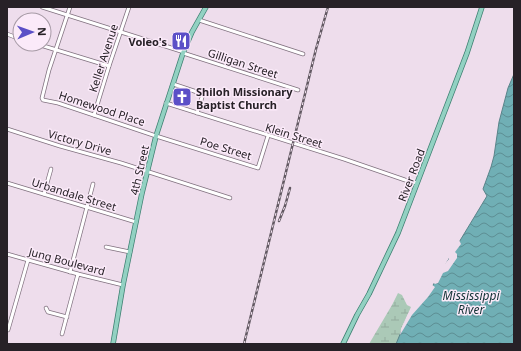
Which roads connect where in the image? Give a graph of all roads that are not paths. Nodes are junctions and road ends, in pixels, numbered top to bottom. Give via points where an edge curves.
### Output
1 (42, 7) edge
2 (70, 7) edge
3 (129, 7) edge
4 (206, 7) edge
5 (482, 7) edge
6 (67, 15) junction
7 (199, 20) junction
8 (120, 32) junction
9 (52, 49) edge
10 (56, 50) junction
11 (183, 52) junction
12 (303, 54) dead end
13 (109, 66) junction
14 (173, 84) junction
15 (298, 90) dead end
16 (166, 103) junction
17 (197, 113) junction
18 (94, 115) junction
19 (7, 129) edge
20 (156, 136) junction
21 (268, 136) junction
22 (51, 169) dead end
23 (147, 172) junction
24 (7, 183) edge
25 (417, 183) junction
26 (93, 184) dead end
27 (44, 194) junction
28 (230, 198) dead end
29 (86, 207) junction
30 (136, 222) junction
31 (106, 247) dead end
32 (130, 252) junction
33 (7, 254) edge
34 (28, 260) junction
35 (70, 272) junction
36 (78, 274) junction
37 (123, 285) junction
38 (46, 308) dead end
39 (67, 316) junction
40 (8, 330) edge
41 (62, 334) dead end
42 (113, 344) edge
43 (343, 344) edge

1 - 6 street, Gilligan Street
2 - 6 street
3 - 8 street, Keller Avenue
4 - 7 main road, 4th Street
5 - 25 main road, River Road
6 - 8 street, Gilligan Street
6 - 10 street
7 - 11 main road, 4th Street
7 - 12 street
8 - 11 street, Gilligan Street
8 - 13 street, Keller Avenue
9 - 10 street
10 - 13 street
10 - 18 street, Homewood Place via 43,100
11 - 14 main road, 4th Street
11 - 15 street, Gilligan Street
13 - 18 street, Keller Avenue
14 - 16 main road, 4th Street
14 - 17 street via 203,94
16 - 17 street, Klein Street
16 - 20 main road, 4th Street
17 - 21 street, Klein Street
18 - 20 street, Homewood Place
19 - 23 street, Victory Drive
20 - 21 street, Poe Street via 258,168
20 - 23 main road, 4th Street
21 - 25 street, Klein Street
22 - 27 street
23 - 28 street, Victory Drive
23 - 30 main road, 4th Street
24 - 27 street, Urbandale Street
25 - 43 main road, River Road via 393,245
26 - 29 street
27 - 29 street, Urbandale Street
29 - 30 street, Urbandale Street
29 - 35 street
30 - 32 main road, 4th Street
31 - 32 street
32 - 37 main road, 4th Street
33 - 34 street, Jung Boulevard
34 - 35 street, Jung Boulevard
34 - 40 street
35 - 36 street, Jung Boulevard
36 - 37 street, Jung Boulevard
36 - 39 street
37 - 42 main road, 4th Street
38 - 39 street via 48,312
39 - 41 street

